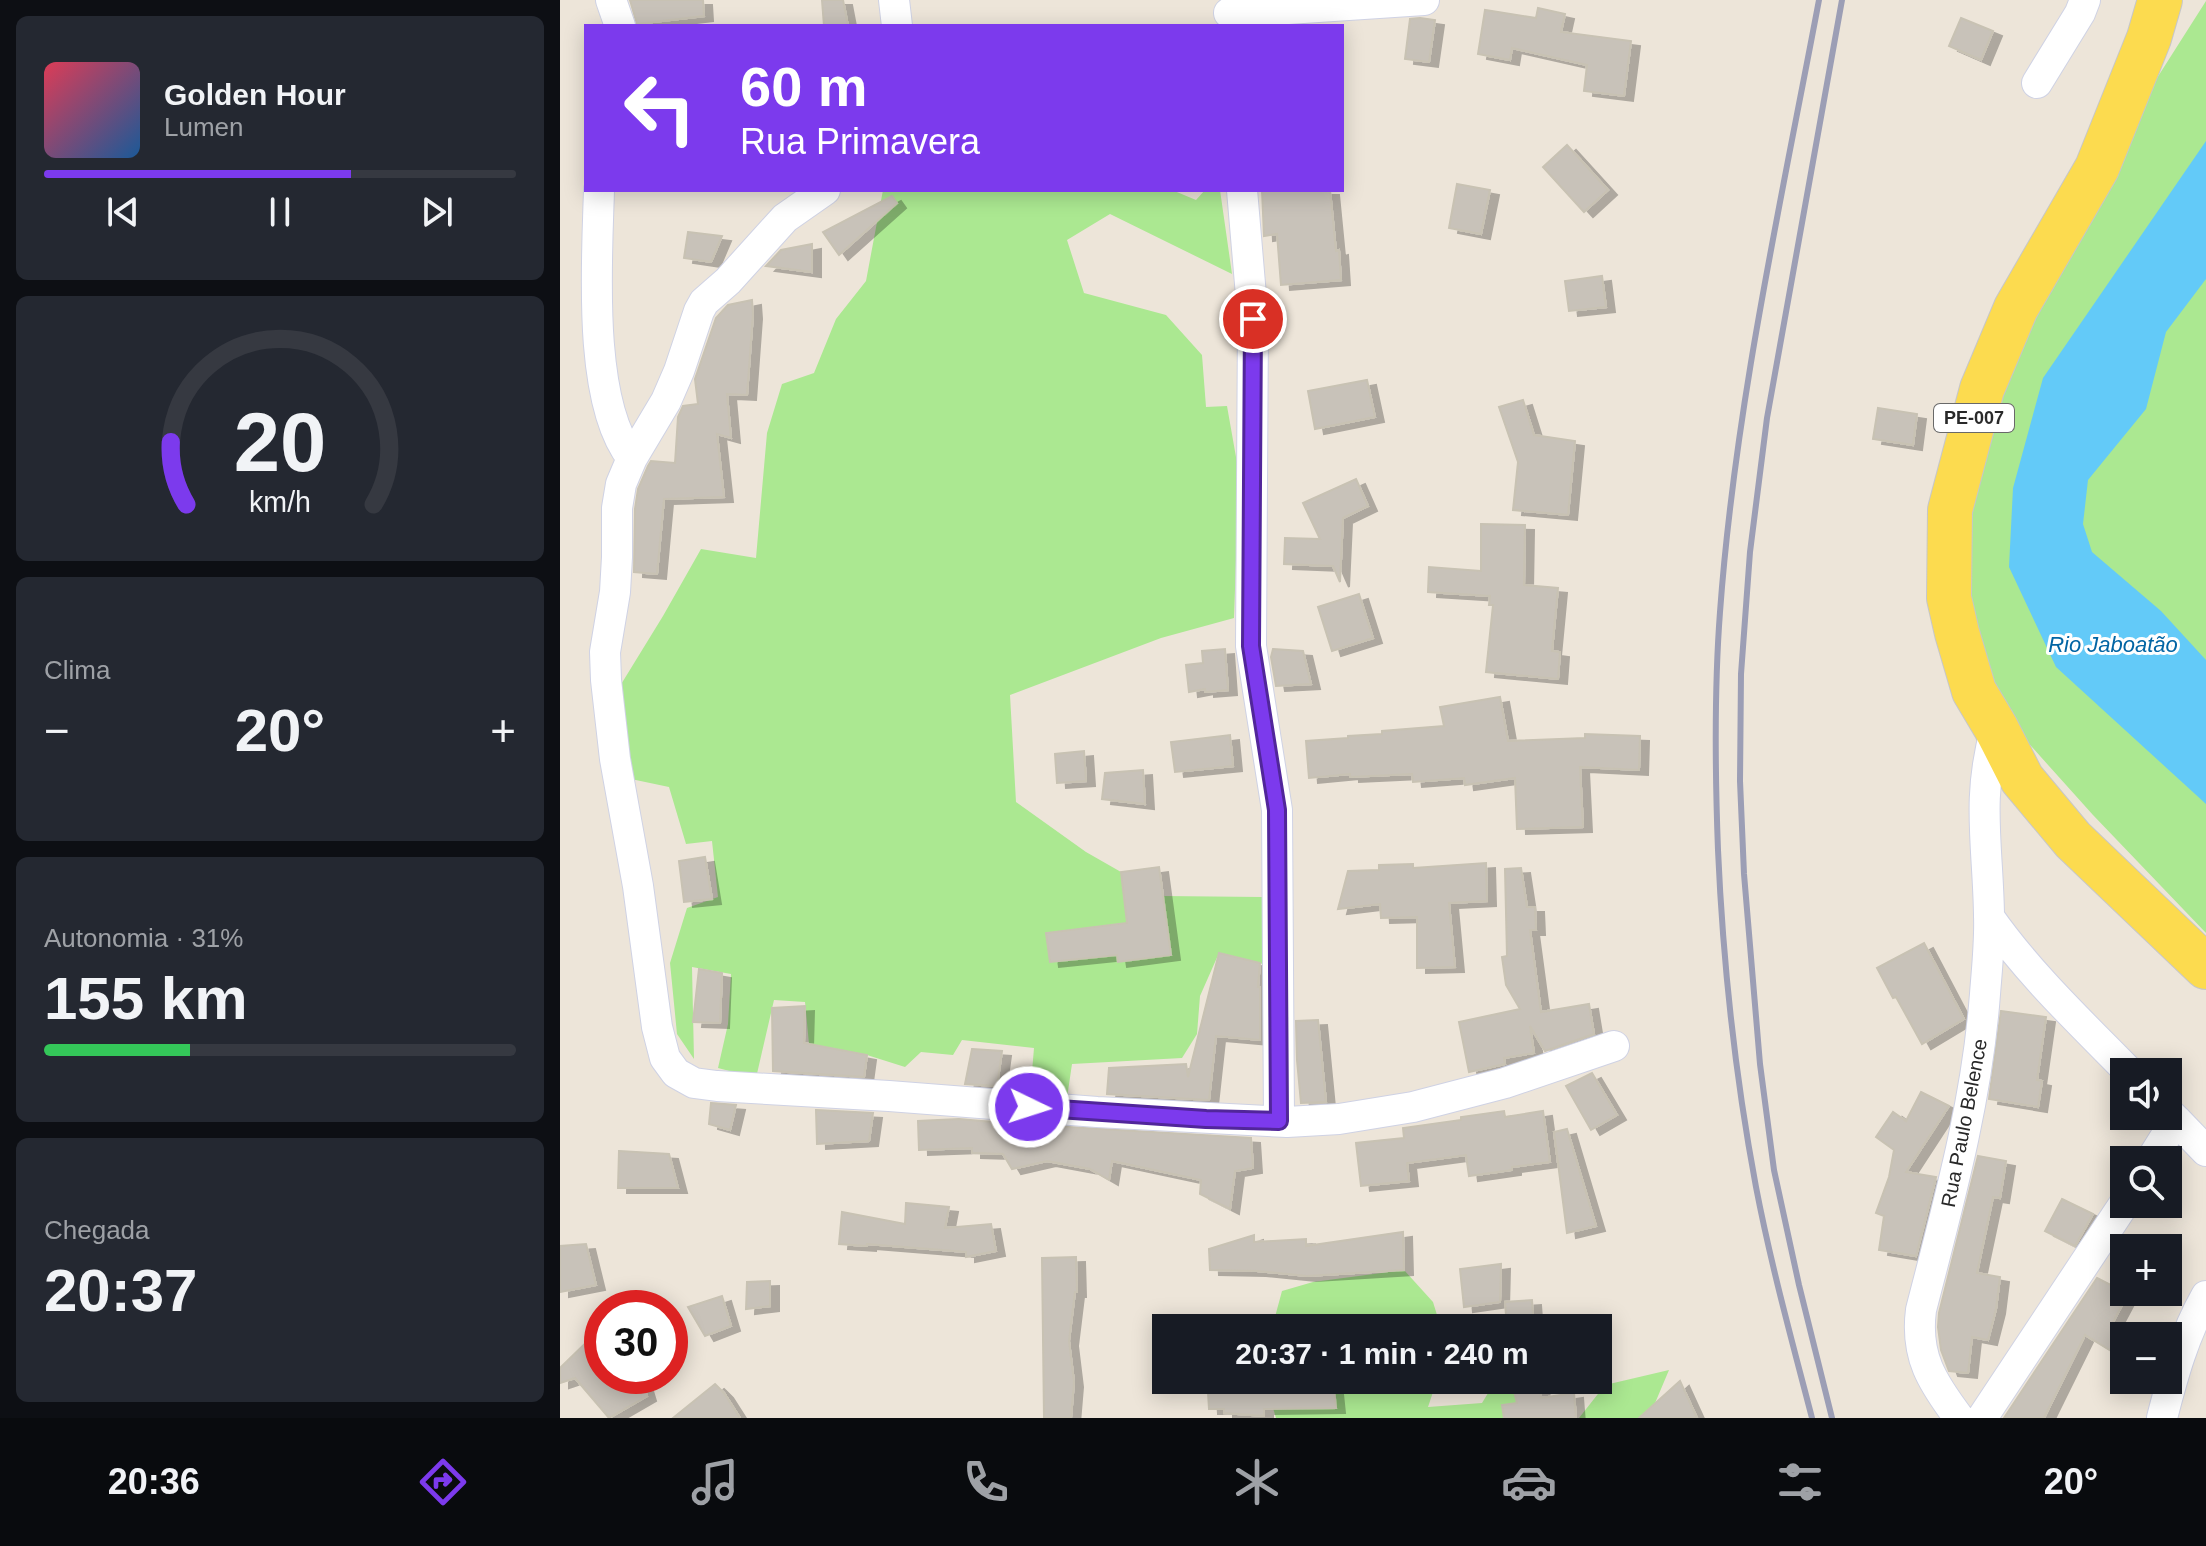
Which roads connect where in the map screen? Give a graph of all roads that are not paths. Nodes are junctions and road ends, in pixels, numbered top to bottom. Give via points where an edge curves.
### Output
1 (611, 0) edge
2 (894, 0) edge
3 (1424, 0) edge
4 (2085, 0) edge
5 (2160, 0) edge
6 (1229, 13) edge
7 (619, 24) edge
8 (897, 24) edge
9 (2037, 83) dead end
10 (599, 192) edge
11 (822, 192) edge
12 (1242, 192) edge
13 (632, 458) junction
14 (1996, 728) junction
15 (1989, 917) junction
16 (2206, 967) edge
17 (1614, 1046) dead end
18 (2115, 1058) edge
19 (1279, 1121) junction
20 (2182, 1126) edge
21 (2206, 1151) edge
22 (2115, 1218) edge
23 (2206, 1296) edge
24 (1959, 1418) edge
25 (1982, 1418) edge
26 (2162, 1418) edge

1 - 7 street
2 - 8 street
3 - 6 street
4 - 9 street
5 - 14 main road, PE-007 via 2097,168 2016,308 1982,389 1950,510 1949,598 1974,691
10 - 13 street via 600,353 613,424
11 - 13 street via 785,218 704,302 666,401
12 - 19 street via 1253,319 1251,646 1277,810
13 - 19 street via 617,508 615,592 605,652 615,759 657,1027 665,1058 676,1073 694,1083
14 - 15 street, Rua Paulo Belence via 1983,803
14 - 16 main road, PE-007 via 2022,779 2073,840
15 - 18 street via 2031,971
15 - 24 street, Rua Paulo Belence via 1975,1087 1919,1326 1925,1362
17 - 19 street via 1413,1107 1339,1119
20 - 21 street
22 - 25 street
23 - 26 street via 2182,1345

